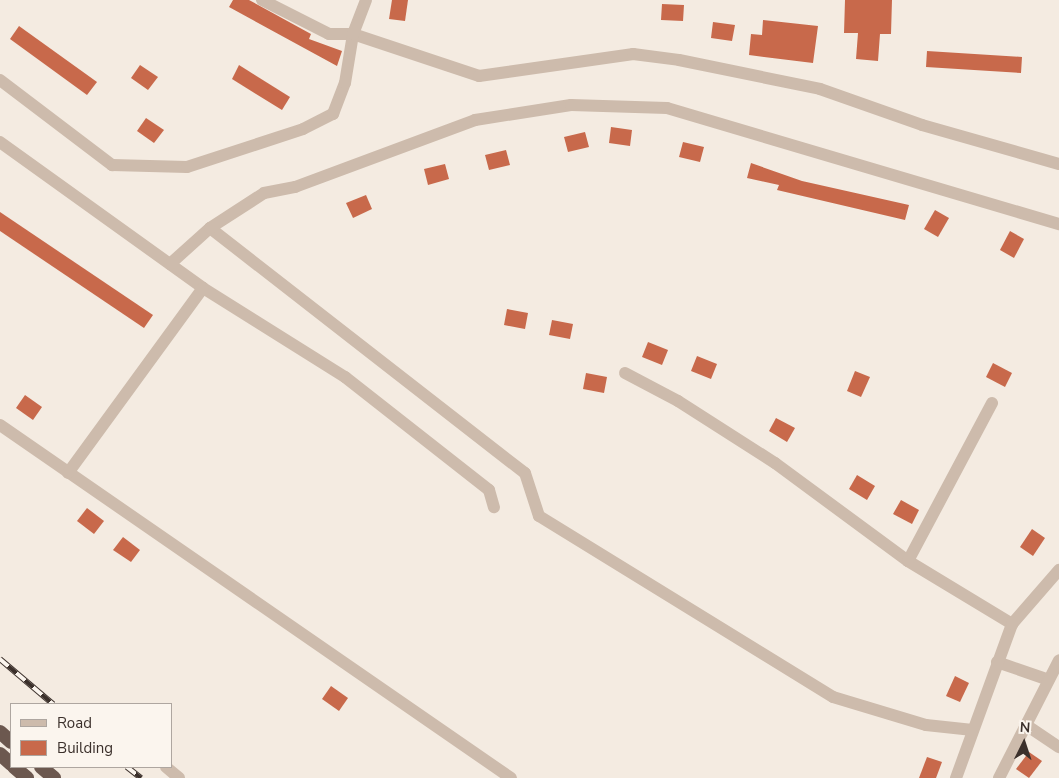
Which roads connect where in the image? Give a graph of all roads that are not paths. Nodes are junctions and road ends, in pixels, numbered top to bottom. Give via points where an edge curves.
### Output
1 (262, 0) edge
2 (366, 0) edge
3 (353, 34) junction
4 (0, 80) edge
5 (0, 142) edge
6 (1059, 164) edge
7 (1059, 224) edge
8 (210, 228) junction
9 (170, 264) junction
10 (203, 288) junction
11 (625, 373) dead end
12 (992, 403) dead end
13 (0, 425) edge
14 (68, 473) junction
15 (494, 508) dead end
16 (908, 561) junction
17 (1059, 570) edge
18 (1012, 624) junction
19 (1059, 660) edge
20 (997, 662) junction
21 (1046, 679) junction
22 (1029, 727) junction
23 (973, 730) junction
24 (0, 732) edge
25 (10, 741) edge
26 (1059, 748) edge
27 (0, 754) edge
28 (10, 763) edge
29 (15, 768) edge
30 (42, 768) edge
31 (167, 768) edge
32 (27, 778) edge
33 (54, 778) edge
34 (179, 778) edge
35 (511, 778) edge
36 (956, 778) edge
37 (999, 778) edge

1 - 3 street via 329,34
2 - 3 street
3 - 4 street via 345,82 333,114 303,129 187,167 112,165
3 - 6 street via 479,76 634,54 679,60 820,89 922,125
5 - 9 street
7 - 8 street via 667,108 571,105 475,120 295,187 264,193
8 - 9 street
8 - 23 street via 525,473 539,516 833,697 926,726
9 - 10 street
10 - 14 street
10 - 15 street via 346,377 489,490
11 - 16 street via 678,401 775,463
12 - 16 street
13 - 14 street
14 - 35 street
16 - 18 street
17 - 18 street
18 - 20 street
19 - 21 street
20 - 21 street
20 - 23 street
21 - 22 street
22 - 26 street
22 - 37 street
23 - 36 street
24 - 25 highway
27 - 28 highway
29 - 32 highway
30 - 33 highway
31 - 34 street

